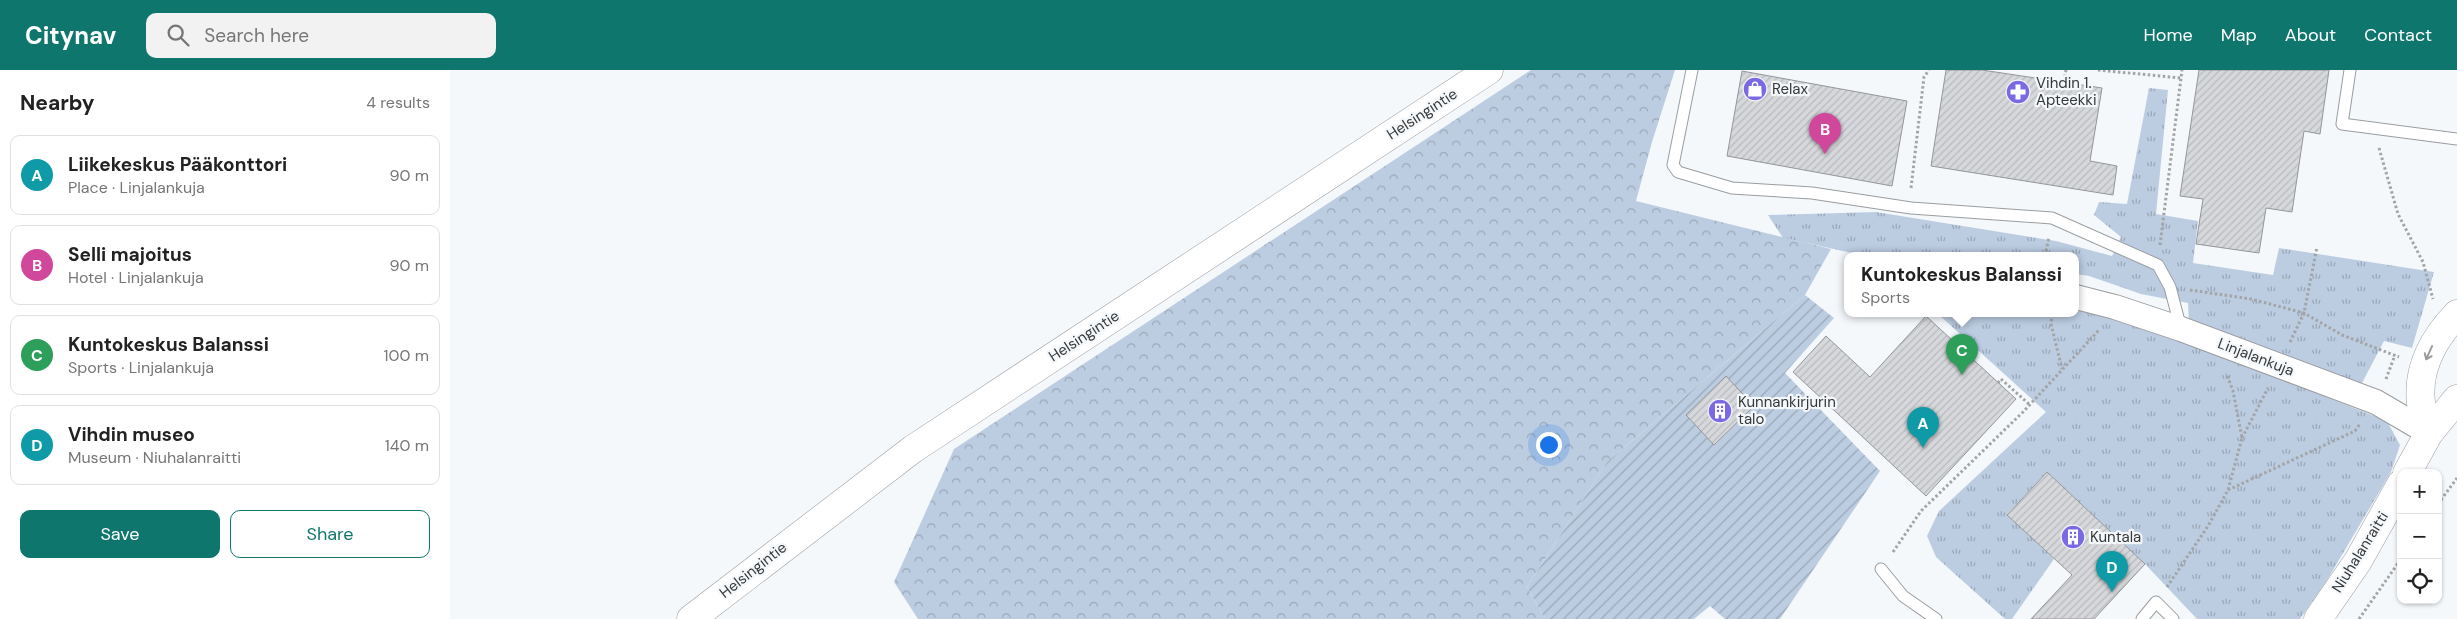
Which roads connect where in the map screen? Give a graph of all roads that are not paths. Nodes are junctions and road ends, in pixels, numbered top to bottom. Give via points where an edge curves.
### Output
1 (1489, 70) edge
2 (1692, 70) edge
3 (2350, 70) edge
4 (2457, 139) edge
5 (2079, 299) edge
6 (2446, 310) edge
7 (2182, 329) junction
8 (2457, 399) edge
9 (2429, 433) junction
10 (2409, 469) edge
11 (2397, 491) edge
12 (1881, 569) road end
13 (691, 619) edge
14 (1936, 619) edge
15 (2142, 619) edge
16 (2173, 619) edge
17 (2318, 619) edge

1 - 13 street, Helsingintie via 912,449
2 - 7 lane via 1673,165 1678,172 1732,188 1812,193 1911,208 2052,218 2158,265 2170,287
3 - 4 lane via 2342,124
5 - 7 street, Linjalankuja
6 -> 9 street via 2424,366 2421,402
7 - 9 street, Linjalankuja via 2376,402
8 - 9 street
9 - 10 street
11 - 17 street, Niuhalanraitti via 2358,561
12 - 14 lane via 1903,596
15 - 16 lane via 2156,602

